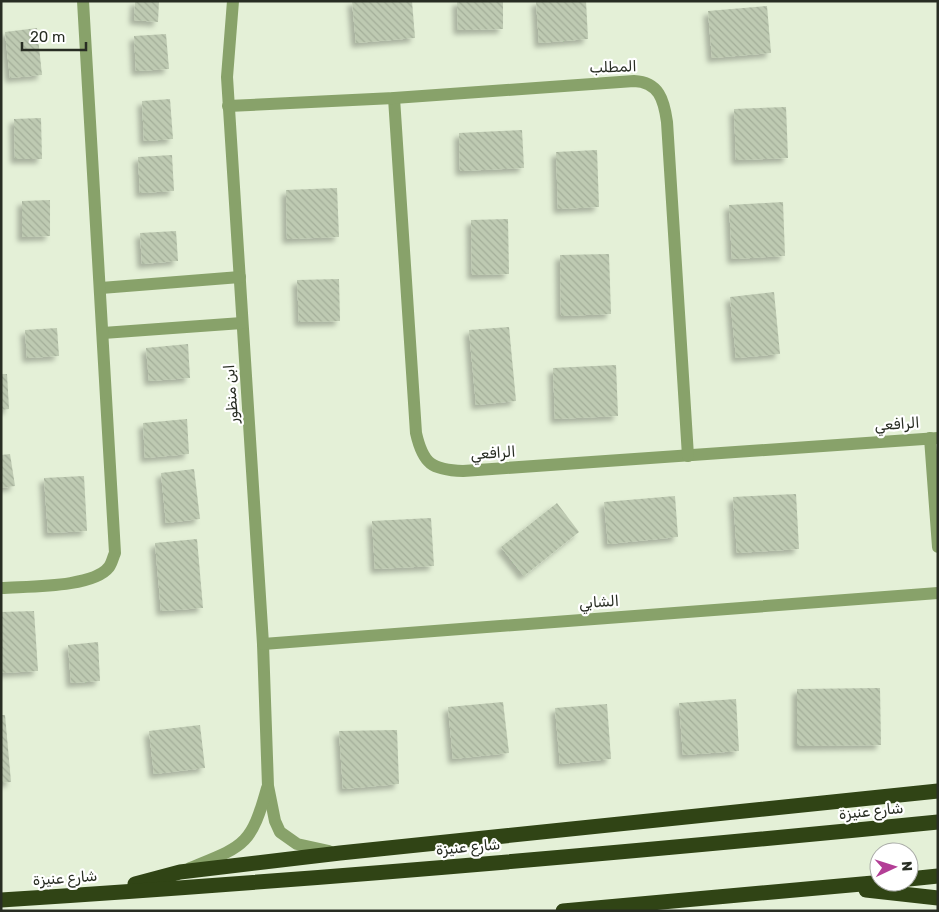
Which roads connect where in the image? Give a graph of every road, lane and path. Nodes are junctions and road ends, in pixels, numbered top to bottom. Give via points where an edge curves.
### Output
1 (82, 1) edge
2 (232, 1) edge
3 (394, 98) junction
4 (228, 106) junction
5 (240, 277) junction
6 (101, 288) junction
7 (242, 323) junction
8 (104, 333) junction
9 (934, 438) edge
10 (688, 456) junction
11 (938, 547) edge
12 (1, 588) edge
13 (938, 593) edge
14 (264, 644) junction
15 (268, 786) junction
16 (938, 791) edge
17 (938, 822) edge
18 (340, 853) junction
19 (180, 872) junction
20 (938, 876) edge
21 (919, 878) edge
22 (869, 884) edge
23 (835, 887) junction
24 (103, 894) junction
25 (938, 898) edge
26 (1, 900) edge
27 (563, 911) edge

1 - 6 street
2 - 4 street, ابن منظور
3 - 4 street, المطلب
3 - 10 street, الرافعي via 416,433 420,451 428,463 444,470 464,471
3 - 10 street, المطلب via 634,81 644,81 655,87 661,95 667,122
4 - 5 street, ابن منظور
5 - 6 street
5 - 7 street, ابن منظور
6 - 8 street
7 - 8 street
7 - 14 street, ابن منظور
8 - 12 street via 115,553 109,567 98,576 83,581
9 - 10 street, الرافعي
9 - 11 street, الرافعي
13 - 14 street, الشابي
14 - 15 street, ابن منظور
15 - 18 street, ابن منظور via 280,832 297,844
15 - 19 street, ابن منظور via 258,821 235,850
16 - 18 highway
17 - 24 highway, شارع عنيزة via 715,844
18 - 19 highway
19 - 24 highway
20 - 21 highway
22 - 23 highway
23 - 25 highway
23 - 27 highway
24 - 26 highway, شارع عنيزة

